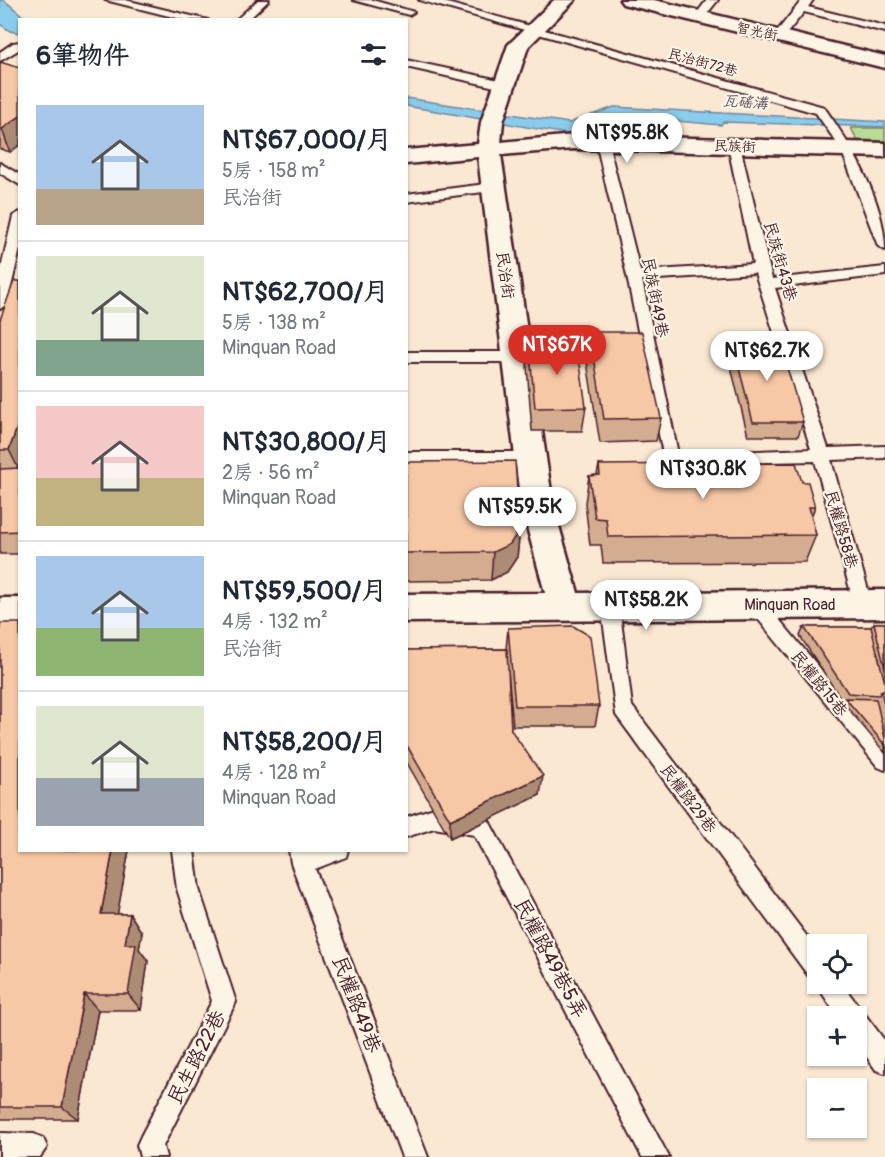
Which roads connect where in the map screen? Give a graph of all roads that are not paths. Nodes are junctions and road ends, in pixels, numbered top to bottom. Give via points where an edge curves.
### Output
1 (110, 0) edge
2 (264, 0) edge
3 (362, 0) edge
4 (422, 0) edge
5 (565, 0) edge
6 (630, 0) edge
7 (713, 0) edge
8 (804, 4) edge
9 (406, 16) edge
10 (194, 18) edge
11 (243, 18) edge
12 (698, 18) junction
13 (885, 29) edge
14 (532, 31) junction
15 (778, 36) junction
16 (0, 42) edge
17 (18, 45) edge
18 (0, 58) edge
19 (885, 62) edge
20 (408, 63) edge
21 (504, 85) junction
22 (602, 142) junction
23 (734, 146) junction
24 (489, 148) junction
25 (847, 149) junction
26 (885, 150) edge
27 (408, 157) edge
28 (0, 167) edge
29 (18, 180) edge
30 (18, 185) edge
31 (0, 187) edge
32 (494, 187) junction
33 (408, 198) edge
34 (18, 226) edge
35 (885, 246) edge
36 (762, 268) junction
37 (885, 271) edge
38 (634, 276) junction
39 (768, 284) junction
40 (0, 304) edge
41 (408, 357) edge
42 (517, 357) junction
43 (885, 452) edge
44 (821, 453) junction
45 (408, 458) edge
46 (531, 458) junction
47 (756, 604) junction
48 (874, 604) edge
49 (610, 605) junction
50 (565, 606) junction
51 (408, 608) edge
52 (0, 612) edge
53 (18, 612) edge
54 (885, 761) edge
55 (408, 826) edge
56 (183, 852) edge
57 (326, 852) edge
58 (301, 856) edge
59 (807, 955) edge
60 (867, 1037) edge
61 (885, 1061) edge
62 (0, 1146) edge
63 (34, 1148) edge
64 (153, 1157) edge
65 (415, 1157) edge
66 (656, 1157) edge

1 - 10 lane
2 - 11 lane
3 - 9 lane
4 - 9 lane
4 - 14 lane, 民治街72巷
5 - 14 street, 民治街
6 - 12 street, 智光街
7 - 12 lane
8 - 13 lane
8 - 15 lane
12 - 15 street, 智光街
14 - 21 street, 民治街 via 518,45
14 - 25 lane, 民治街72巷 via 820,110
15 - 19 street, 智光街
16 - 17 lane
17 - 18 lane
20 - 21 lane
21 - 24 street, 民治街 via 492,122
22 - 23 street, 民族街
22 - 24 street, 民族街
22 - 38 lane, 民族街49巷
23 - 25 street, 民族街
23 - 36 lane, 民族街43巷
24 - 27 street, 民族街
24 - 32 street, 民治街
25 - 26 street, 民族街
25 - 35 lane, 民治街72巷
28 - 29 lane
30 - 31 lane
32 - 33 lane
32 - 42 street, 民治街
34 - 40 lane
36 - 38 lane
36 - 39 lane, 民族街43巷
37 - 39 lane
38 - 44 lane, 民族街49巷 via 670,460
39 - 44 lane, 民族街43巷
41 - 42 lane
42 - 46 street, 民治街
43 - 44 lane
44 - 48 lane, 民權路58巷
45 - 46 lane
46 - 50 street, 民治街 via 537,505
47 - 48 street, Minquan Road
47 - 49 street, Minquan Road
47 - 54 lane, 民權路15巷
49 - 50 street, Minquan Road
49 - 59 lane, 民權路29巷 via 623,709
50 - 51 street, Minquan Road
52 - 53 street
55 - 66 lane, 民權路49巷5弄 via 434,818 481,826
56 - 64 lane, 民生路22巷 via 188,889 224,1002 150,1145
57 - 58 lane
58 - 65 lane, 民權路49巷
60 - 61 lane
62 - 63 lane

